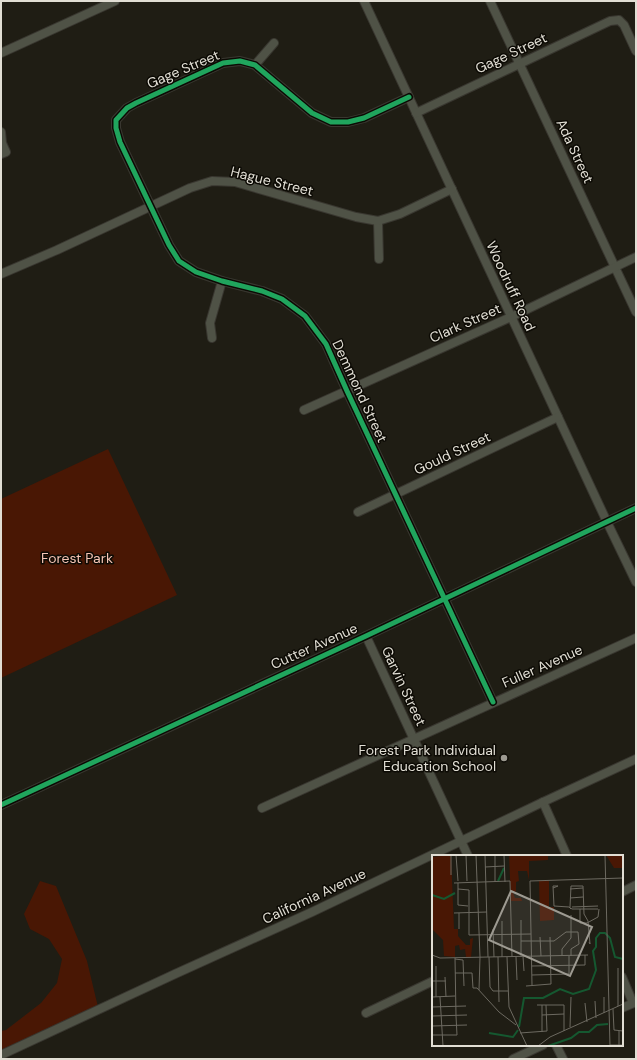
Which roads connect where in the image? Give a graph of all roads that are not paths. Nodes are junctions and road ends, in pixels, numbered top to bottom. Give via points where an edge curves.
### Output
1 (115, 1) edge
2 (364, 1) edge
3 (490, 1) edge
4 (274, 43) dead end
5 (636, 51) edge
6 (1, 54) edge
7 (519, 64) junction
8 (255, 65) junction
9 (409, 97) junction
10 (416, 113) junction
11 (116, 120) joint
12 (1, 132) edge
13 (3, 153) edge
14 (452, 190) junction
15 (150, 207) junction
16 (378, 221) junction
17 (636, 257) edge
18 (379, 259) dead end
19 (615, 267) junction
20 (1, 274) edge
21 (222, 281) junction
22 (636, 312) edge
23 (511, 316) junction
24 (212, 338) dead end
25 (347, 391) junction
26 (304, 410) dead end
27 (558, 417) junction
28 (396, 494) junction
29 (636, 508) edge
30 (358, 512) dead end
31 (607, 522) junction
32 (636, 582) edge
33 (445, 598) junction
34 (366, 636) junction
35 (636, 638) edge
36 (493, 702) junction
37 (414, 738) junction
38 (636, 760) edge
39 (543, 802) junction
40 (1, 806) edge
41 (262, 808) dead end
42 (462, 841) junction
43 (432, 855) edge
44 (432, 855) edge
45 (468, 855) edge
46 (567, 855) edge
47 (636, 885) edge
48 (623, 892) edge
49 (623, 979) edge
50 (432, 980) edge
51 (635, 1003) edge
52 (623, 1008) edge
53 (366, 1013) dead end
54 (541, 1046) edge
55 (556, 1046) edge
56 (1, 1055) edge
57 (513, 1059) edge
58 (563, 1059) edge

1 - 6 street
2 - 9 street, Woodruff Road
3 - 7 street, Ada Street
4 - 8 street
5 - 7 street, Gage Street via 624,25 618,20 610,21
7 - 10 street, Gage Street
7 - 19 street, Ada Street
8 - 9 street, Gage Street via 312,113 330,122 348,122 364,118
8 - 11 street, Gage Street via 240,61 223,63 136,103 127,108
9 - 10 street, Woodruff Road
10 - 14 street, Woodruff Road
11 - 15 street, Demmond Street via 120,142
12 - 13 street
14 - 16 street, Hague Street via 400,214
14 - 23 street, Woodruff Road
15 - 16 street, Hague Street via 190,188 220,181 235,182
15 - 20 street, Hague Street
15 - 21 street, Demmond Street via 179,261 196,272
16 - 18 street
17 - 19 street, Clark Street
19 - 22 street, Ada Street
19 - 23 street, Clark Street
21 - 24 street via 210,323
21 - 25 street, Demmond Street via 282,299 305,316 326,344
23 - 25 street, Clark Street
23 - 27 street, Woodruff Road
25 - 26 street, Clark Street
25 - 28 street, Demmond Street
27 - 28 street, Gould Street
27 - 31 street, Woodruff Road
28 - 30 street, Gould Street
28 - 33 street, Demmond Street
29 - 31 street, Cutter Avenue
31 - 32 street, Woodruff Road
31 - 33 street, Cutter Avenue
33 - 34 street, Cutter Avenue
33 - 36 street, Demmond Street
34 - 37 street, Garvin Street
34 - 40 street, Cutter Avenue
35 - 36 street, Fuller Avenue
36 - 37 street, Fuller Avenue
37 - 41 street, Fuller Avenue
37 - 42 street, Garvin Street
38 - 39 street, California Avenue
39 - 42 street, California Avenue
39 - 46 street
42 - 44 street, California Avenue
42 - 45 street, Garvin Street
43 - 56 street, California Avenue
47 - 48 street
49 - 51 street
50 - 53 street
51 - 52 street
54 - 57 street
55 - 58 street

